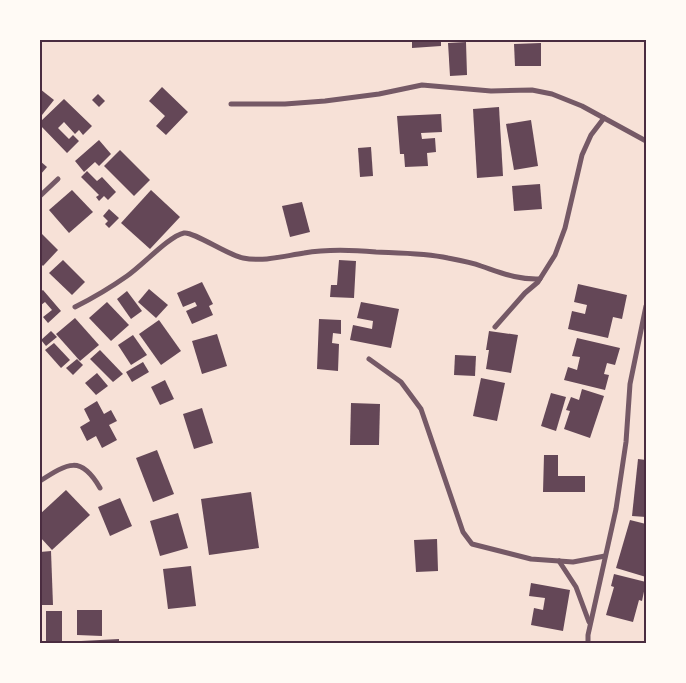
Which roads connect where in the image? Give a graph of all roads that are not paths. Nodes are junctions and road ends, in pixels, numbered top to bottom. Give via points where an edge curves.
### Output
1 (231, 104) dead end
2 (604, 118) junction
3 (646, 141) edge
4 (58, 179) dead end
5 (40, 196) edge
6 (540, 279) junction
7 (646, 306) edge
8 (74, 307) dead end
9 (495, 327) dead end
10 (369, 360) dead end
11 (40, 481) edge
12 (100, 488) dead end
13 (605, 556) junction
14 (559, 561) junction
15 (590, 625) junction
16 (588, 643) edge

1 - 2 street via 325,101 422,84 491,91 532,90 552,94
2 - 3 street
2 - 6 street via 590,134 565,228 555,255
4 - 5 street
6 - 8 street via 512,277 445,257 392,253 334,252 243,258 184,233 128,276
6 - 9 street
7 - 13 street via 630,384 621,480
10 - 14 street via 401,382 420,410 463,532 472,544 531,559
11 - 12 street via 68,465 82,466 93,475
13 - 14 street via 573,562
13 - 15 street
14 - 15 street via 576,587
15 - 16 street

